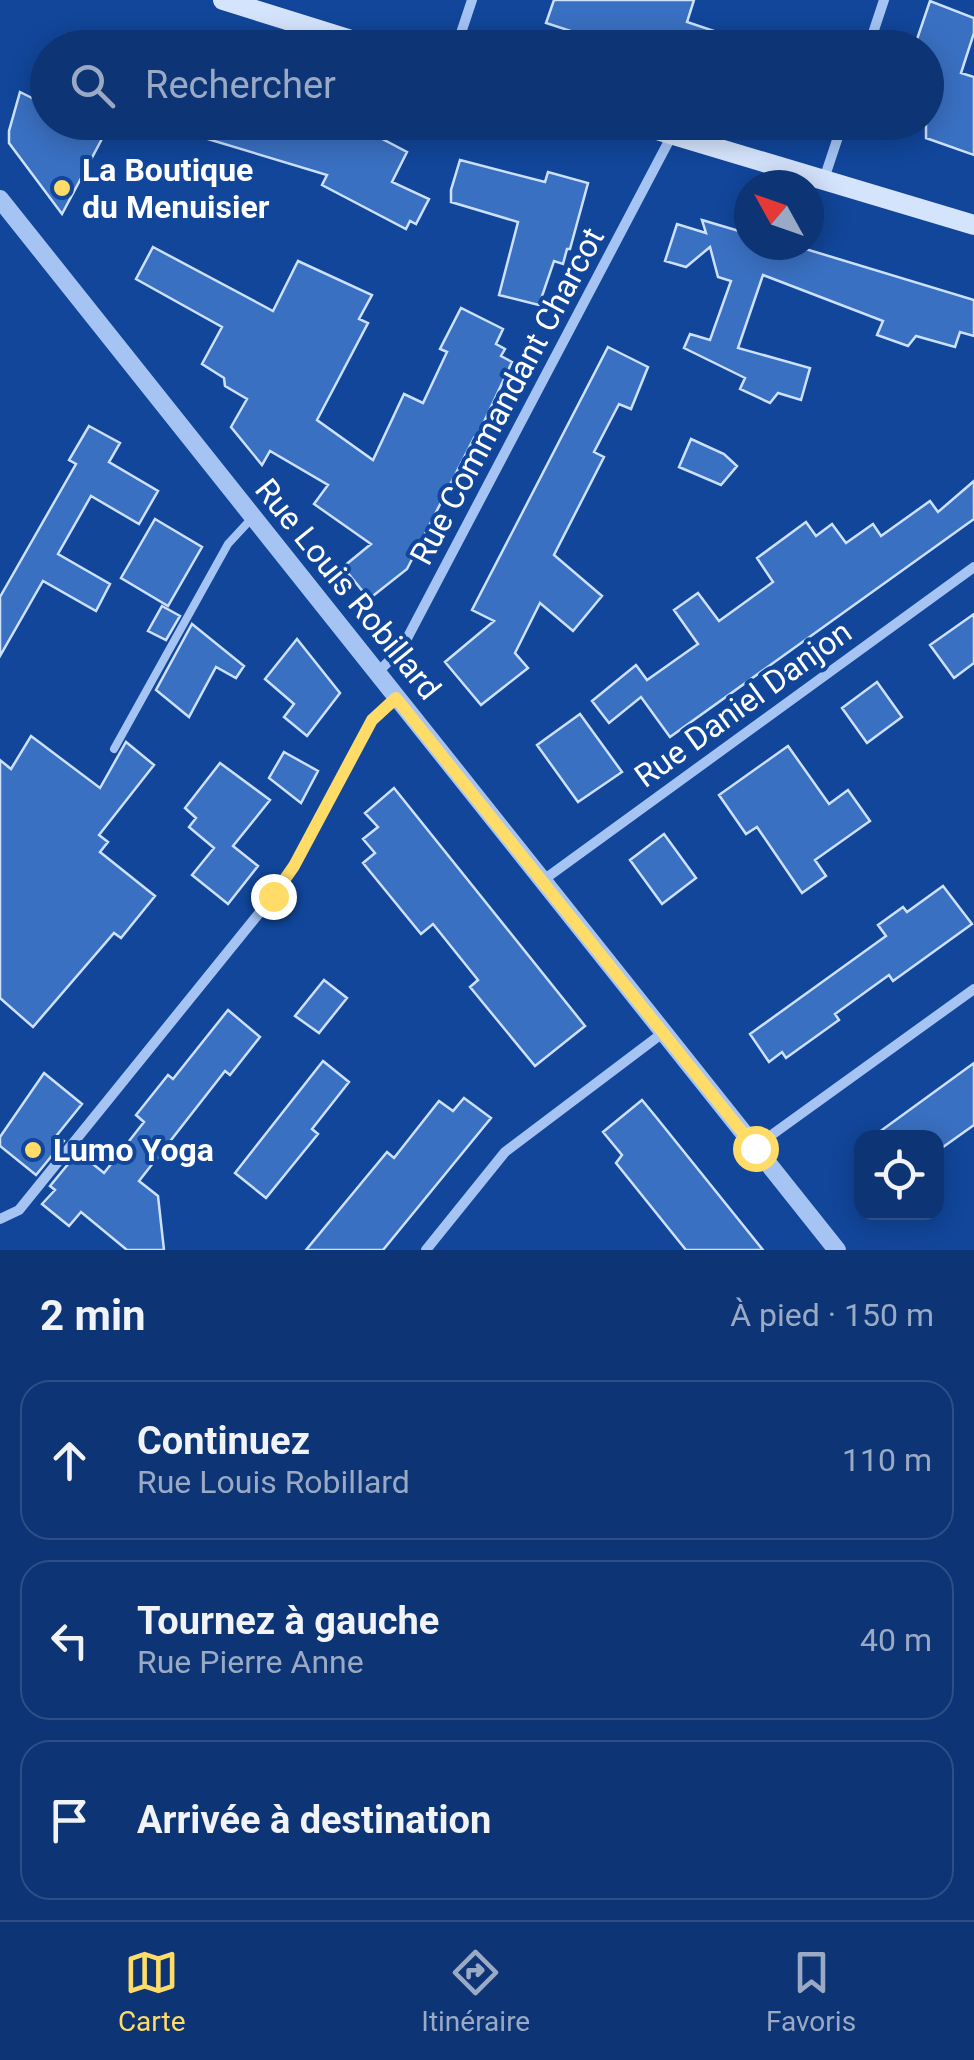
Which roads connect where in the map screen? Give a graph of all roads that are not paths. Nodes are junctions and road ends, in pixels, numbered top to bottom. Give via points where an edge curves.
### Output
1 (223, 0) edge
2 (472, 0) edge
3 (884, 0) edge
4 (319, 30) edge
5 (462, 30) edge
6 (874, 30) edge
7 (669, 140) edge
8 (689, 140) edge
9 (837, 140) edge
10 (790, 170) edge
11 (824, 180) joint
12 (0, 200) edge
13 (974, 225) edge
14 (252, 518) junction
15 (974, 567) edge
16 (376, 673) junction
17 (396, 698) junction
18 (114, 748) dead end
19 (541, 882) junction
20 (974, 989) edge
21 (664, 1032) junction
22 (755, 1148) junction
23 (0, 1219) edge
24 (426, 1250) edge
25 (838, 1250) edge

1 - 4 main road
2 - 5 street
3 - 6 street
7 - 16 street, Rue Commandant Charcot via 402,648
8 - 10 main road
9 - 11 street
11 - 13 main road
12 - 14 street, Rue Louis Robillard
14 - 16 street, Rue Louis Robillard
14 - 18 lane via 228,544
15 - 19 street, Rue Daniel Danjon
16 - 17 street, Rue Louis Robillard
17 - 19 street, Rue Louis Robillard
17 - 23 street via 372,720 273,896 20,1210
19 - 21 street, Rue Louis Robillard
20 - 22 street
21 - 22 street, Rue Louis Robillard
21 - 24 street via 505,1152
22 - 25 street, Rue Louis Robillard

